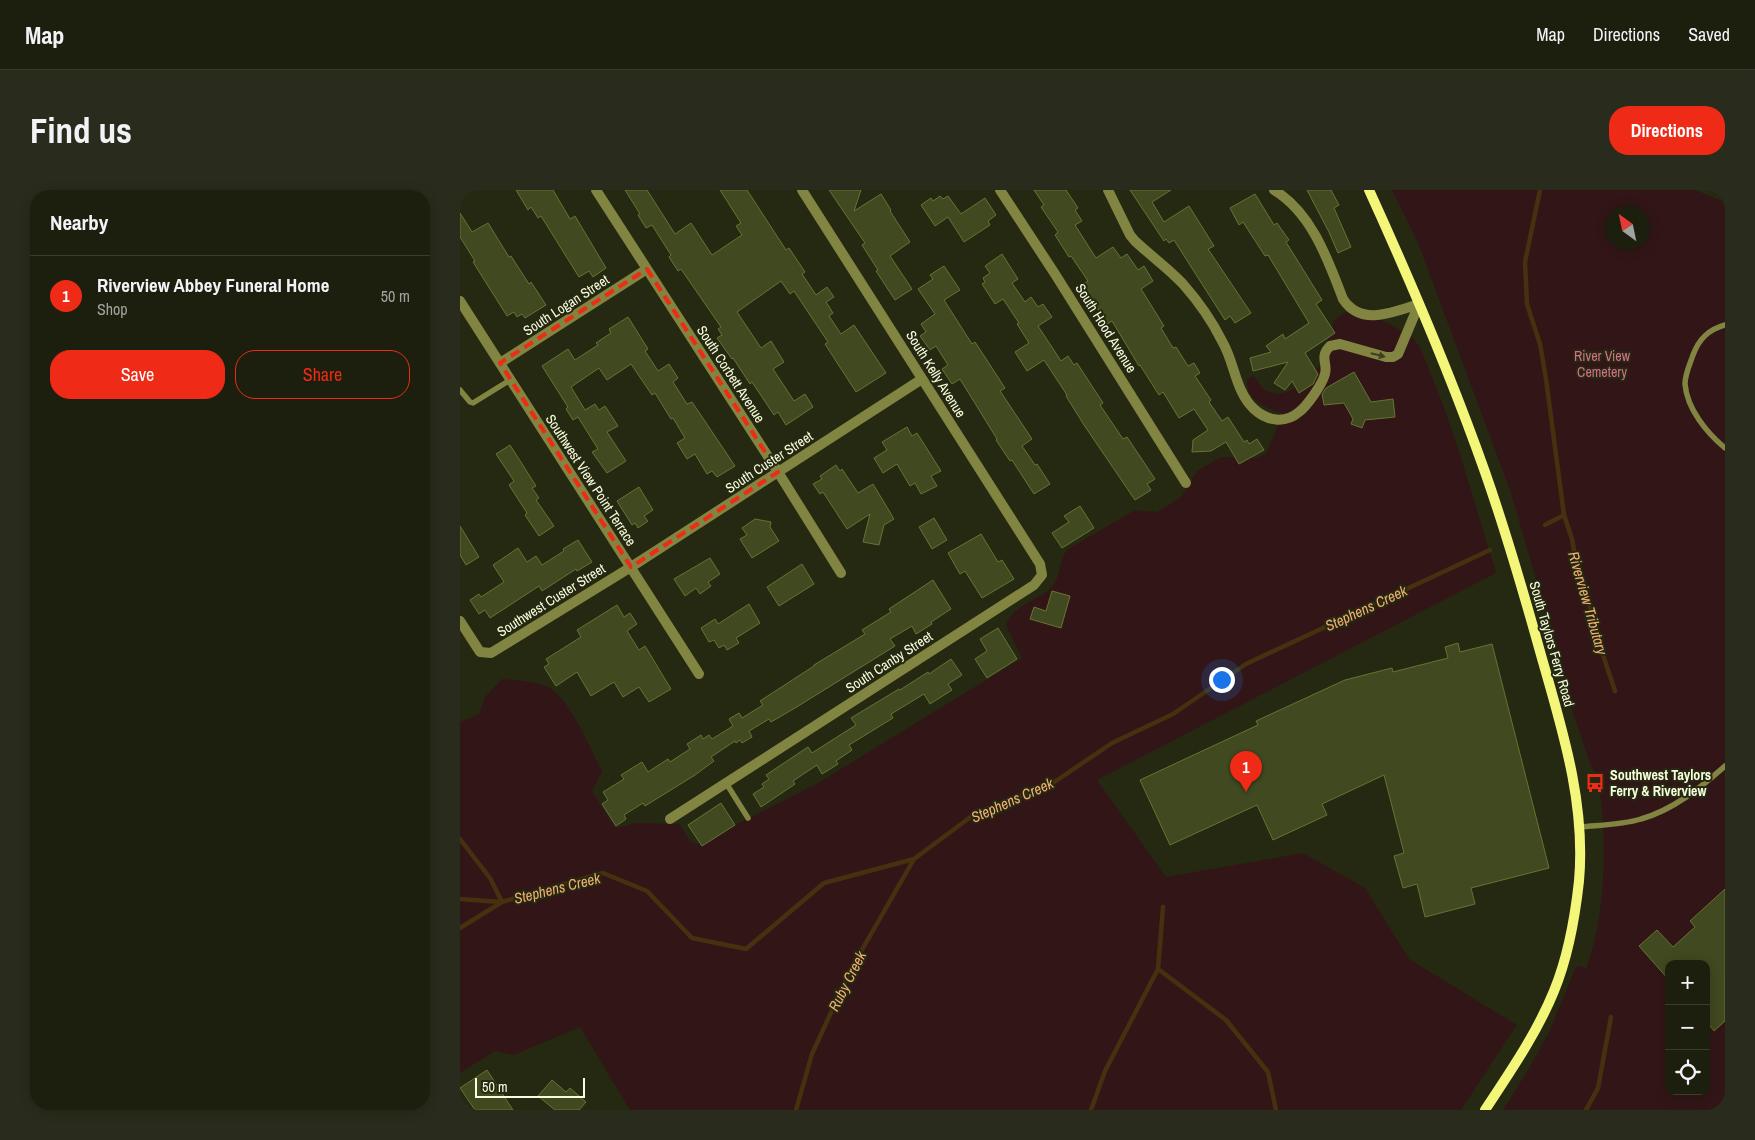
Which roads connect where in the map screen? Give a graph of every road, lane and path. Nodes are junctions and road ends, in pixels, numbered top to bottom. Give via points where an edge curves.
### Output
1 (596, 190) edge
2 (802, 190) edge
3 (1000, 190) edge
4 (1108, 190) edge
5 (1274, 190) edge
6 (1369, 190) edge
7 (646, 269) junction
8 (460, 301) edge
9 (1419, 304) junction
10 (1725, 325) edge
11 (500, 363) junction
12 (922, 379) junction
13 (510, 380) junction
14 (460, 390) edge
15 (1725, 448) edge
16 (778, 472) junction
17 (1186, 483) dead end
18 (631, 567) junction
19 (841, 574) dead end
20 (1042, 575) joint
21 (460, 621) edge
22 (699, 674) dead end
23 (1725, 766) edge
24 (726, 783) junction
25 (748, 818) dead end
26 (670, 819) dead end
27 (1580, 827) junction
28 (1485, 1110) edge

1 - 7 street, South Corbett Avenue
2 - 12 street, South Kelly Avenue
3 - 17 street, South Hood Avenue
4 -> 9 street via 1130,235 1184,285 1205,314 1223,342 1243,394 1263,416 1285,419 1301,411 1325,374 1324,356 1330,346 1340,344 1386,357 1396,356 1401,352
5 - 9 street via 1292,203 1307,221 1343,300 1351,310 1377,316
6 - 9 main road, South Taylors Ferry Road
7 - 11 street, South Logan Street
7 - 16 street, South Corbett Avenue
8 - 11 street, Southwest View Point Terrace
9 - 27 main road, South Taylors Ferry Road via 1482,465 1514,562 1566,743
10 - 15 lane via 1704,335 1698,343 1685,384 1695,412 1709,434
11 - 13 street, Southwest View Point Terrace
12 - 16 street, South Custer Street
12 - 20 street, South Kelly Avenue via 1040,564
13 - 14 lane via 473,403
13 - 18 street, Southwest View Point Terrace
16 - 18 street, South Custer Street
16 - 19 street, South Corbett Avenue
18 - 21 street, Southwest Custer Street via 491,653 480,652
18 - 22 street, Southwest View Point Terrace
20 - 24 street, South Canby Street via 1034,585
23 - 27 lane via 1665,811 1628,822
24 - 25 lane
24 - 26 street, South Canby Street
27 - 28 main road, South Taylors Ferry Road via 1579,882 1570,936 1554,990 1534,1032

